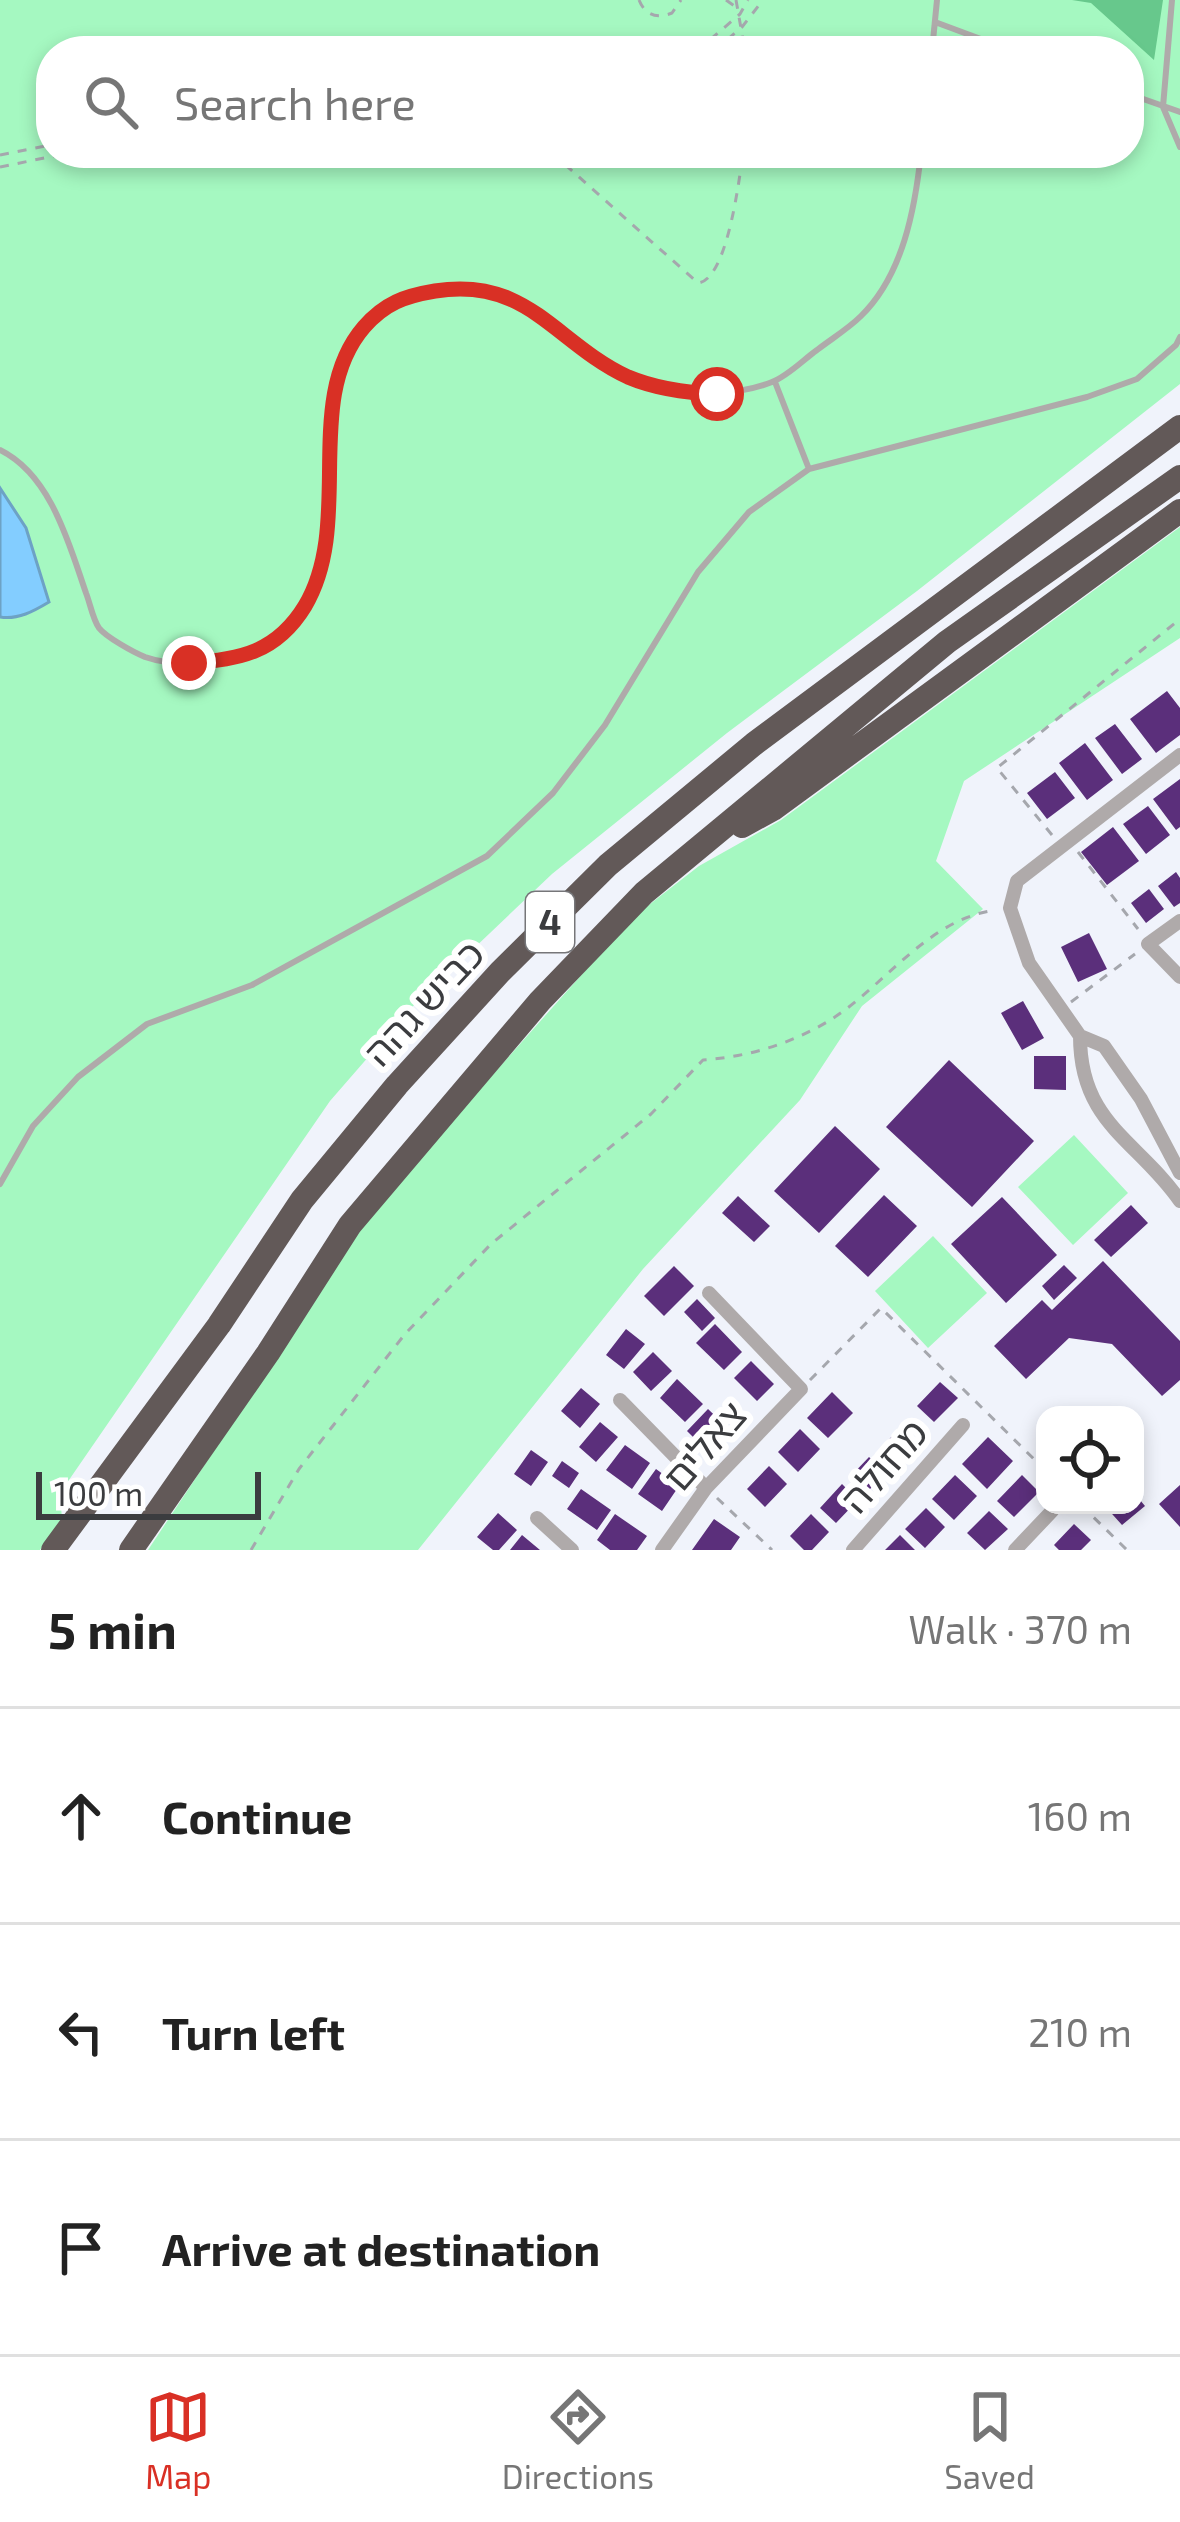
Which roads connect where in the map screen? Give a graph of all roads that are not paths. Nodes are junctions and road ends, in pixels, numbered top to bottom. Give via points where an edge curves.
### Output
1 (937, 0) edge
2 (1172, 0) edge
3 (935, 22) junction
4 (934, 36) edge
5 (973, 36) edge
6 (1144, 99) edge
7 (1163, 106) junction
8 (1180, 112) edge
9 (1180, 147) edge
10 (918, 168) edge
11 (1180, 337) edge
12 (775, 382) junction
13 (1180, 427) edge
14 (0, 450) edge
15 (809, 469) junction
16 (1180, 477) edge
17 (1180, 511) edge
18 (1180, 755) edge
19 (692, 853) junction
20 (1180, 921) edge
21 (1180, 977) edge
22 (1080, 1036) junction
23 (1180, 1172) edge
24 (0, 1184) edge
25 (1176, 1196) edge
26 (709, 1294) dead end
27 (620, 1400) dead end
28 (963, 1425) dead end
29 (706, 1488) junction
30 (1049, 1514) edge
31 (537, 1518) dead end
32 (52, 1550) edge
33 (131, 1550) edge
34 (572, 1550) edge
35 (662, 1550) edge
36 (854, 1550) edge
37 (1015, 1550) edge

1 - 3 lane
2 - 7 lane
3 - 4 lane
3 - 5 lane
6 - 7 lane
7 - 8 lane
7 - 9 lane
10 - 12 lane via 906,240 874,300
11 - 15 lane via 1137,379 1087,397
12 - 14 lane via 717,394 639,380 502,294 474,287 404,296 362,329 342,368 333,402 331,525 316,586 291,629 225,661 145,657 99,628 59,518 19,459
12 - 15 lane
13 - 32 highway, כביש גהה / 4 via 754,744 608,865 530,942 302,1200
15 - 24 lane via 749,512 711,557 605,725 553,793 487,856 252,986 147,1024 78,1077 33,1126
16 - 19 highway, 4 via 946,643
17 - 19 highway via 773,809
18 - 22 street via 1017,881 1010,908 1029,963
19 - 33 highway, 4 via 540,1000 350,1226
20 - 21 street via 1148,944
22 - 23 street via 1104,1046
22 - 25 street via 1080,1067 1113,1132
26 - 29 street, צאלים via 800,1389
27 - 29 street
28 - 36 street, מחולה
29 - 35 street, צאלים
30 - 37 street
31 - 34 street

